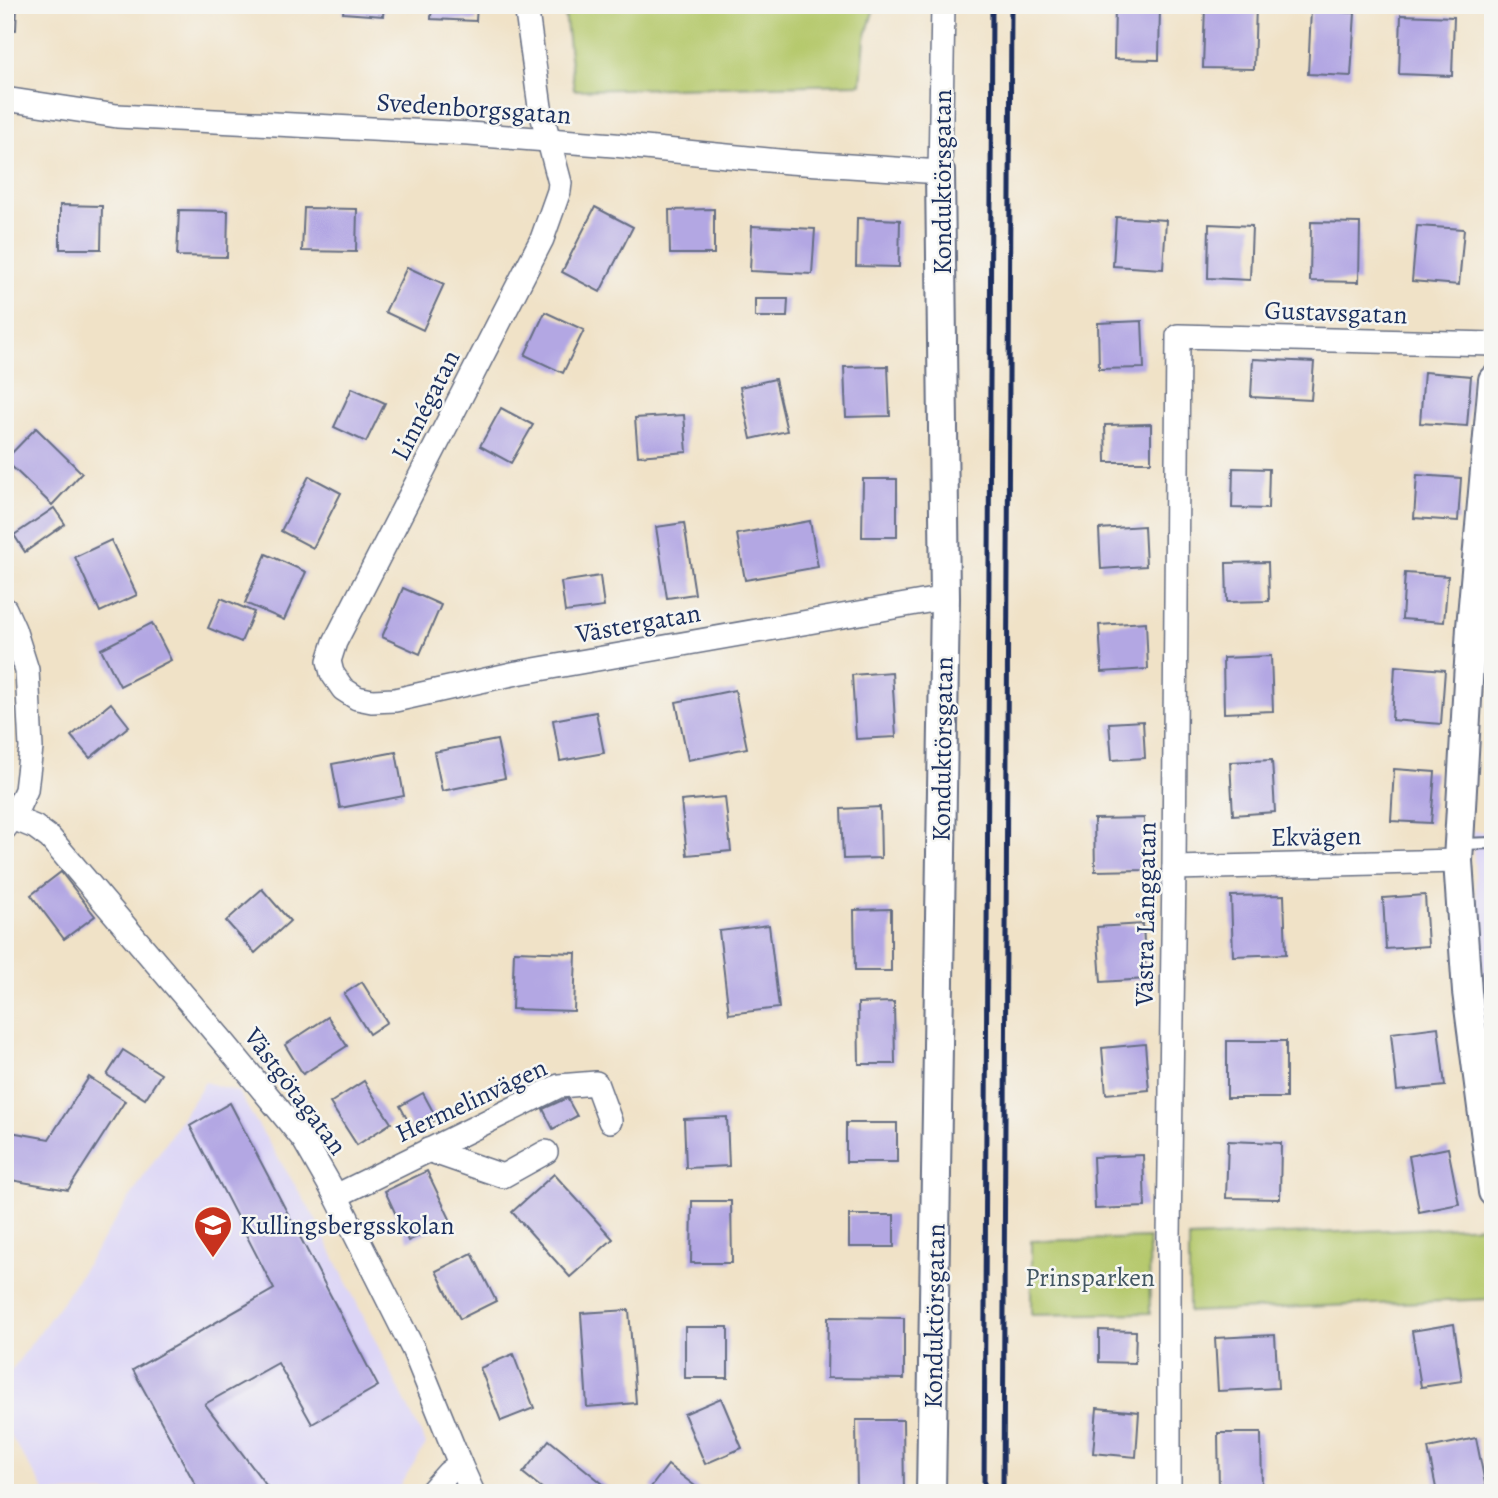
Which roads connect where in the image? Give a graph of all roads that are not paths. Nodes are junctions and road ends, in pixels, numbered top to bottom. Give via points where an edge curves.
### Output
1 (526, 5) edge
2 (943, 5) edge
3 (5, 99) edge
4 (548, 140) junction
5 (940, 172) junction
6 (1178, 336) joint
7 (1493, 345) edge
8 (1493, 380) edge
9 (1485, 561) edge
10 (945, 598) junction
11 (5, 609) edge
12 (1482, 628) edge
13 (343, 689) joint
14 (9, 823) edge
15 (1493, 843) edge
16 (1459, 853) junction
17 (1174, 868) junction
18 (610, 1121) dead end
19 (428, 1150) junction
20 (546, 1152) dead end
21 (1493, 1192) edge
22 (336, 1196) junction
23 (460, 1464) junction
24 (430, 1493) edge
25 (473, 1493) edge
26 (931, 1493) edge
27 (1170, 1493) edge

1 - 4 street, Linnégatan
2 - 5 street, Konduktörsgatan
3 - 4 street, Svedenborgsgatan via 117,116
4 - 5 street, Svedenborgsgatan
4 - 13 street, Linnégatan via 560,183 542,239 335,642 329,661
5 - 10 street, Konduktörsgatan
6 - 7 street, Gustavsgatan
6 - 17 street, Västra Långgatan
8 - 9 street
9 - 12 street
10 - 13 street, Västergatan via 517,673 395,700 372,701
10 - 26 street, Konduktörsgatan
11 - 14 street via 27,670 31,748 26,790
12 - 16 street
14 - 22 street, Västgötagatan via 35,827 50,838 304,1140
15 - 16 lane
16 - 17 street, Ekvägen
16 - 21 street via 1467,992
17 - 27 street, Västra Långgatan
18 - 19 street, Hermelinvägen via 596,1083 559,1086
19 - 20 street via 503,1176
19 - 22 street, Hermelinvägen
22 - 23 street, Västgötagatan via 414,1351
23 - 24 street
23 - 25 street, Västgötagatan

